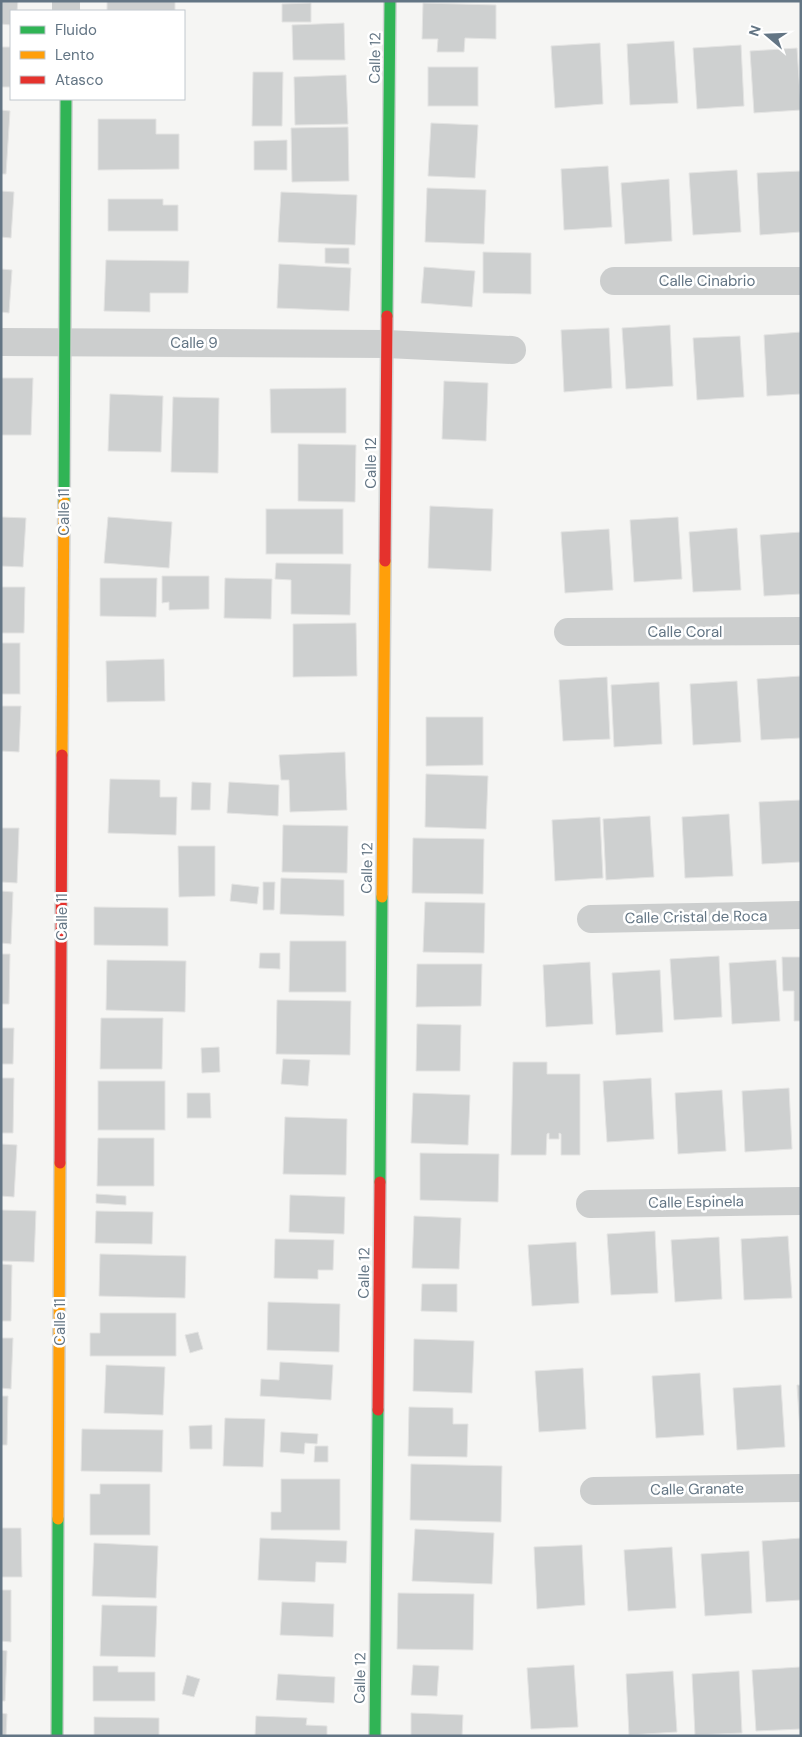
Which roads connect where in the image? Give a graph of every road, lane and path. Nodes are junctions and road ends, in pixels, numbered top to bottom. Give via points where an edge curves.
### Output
1 (390, 1) edge
2 (66, 100) edge
3 (801, 280) edge
4 (614, 281) dead end
5 (1, 342) edge
6 (65, 342) junction
7 (387, 344) junction
8 (512, 350) dead end
9 (801, 631) edge
10 (568, 632) dead end
11 (801, 915) edge
12 (591, 919) dead end
13 (801, 1201) edge
14 (590, 1204) dead end
15 (801, 1488) edge
16 (594, 1491) dead end
17 (57, 1736) edge
18 (375, 1736) edge

1 - 7 street, Calle 12
2 - 6 street, Calle 11
3 - 4 street, Calle Cinabrio
5 - 6 street, Calle 9
6 - 7 street, Calle 9
6 - 17 street, Calle 11
7 - 8 street, Calle 9
7 - 18 street, Calle 12
9 - 10 street, Calle Coral
11 - 12 street, Calle Cristal de Roca
13 - 14 street, Calle Espinela
15 - 16 street, Calle Granate

